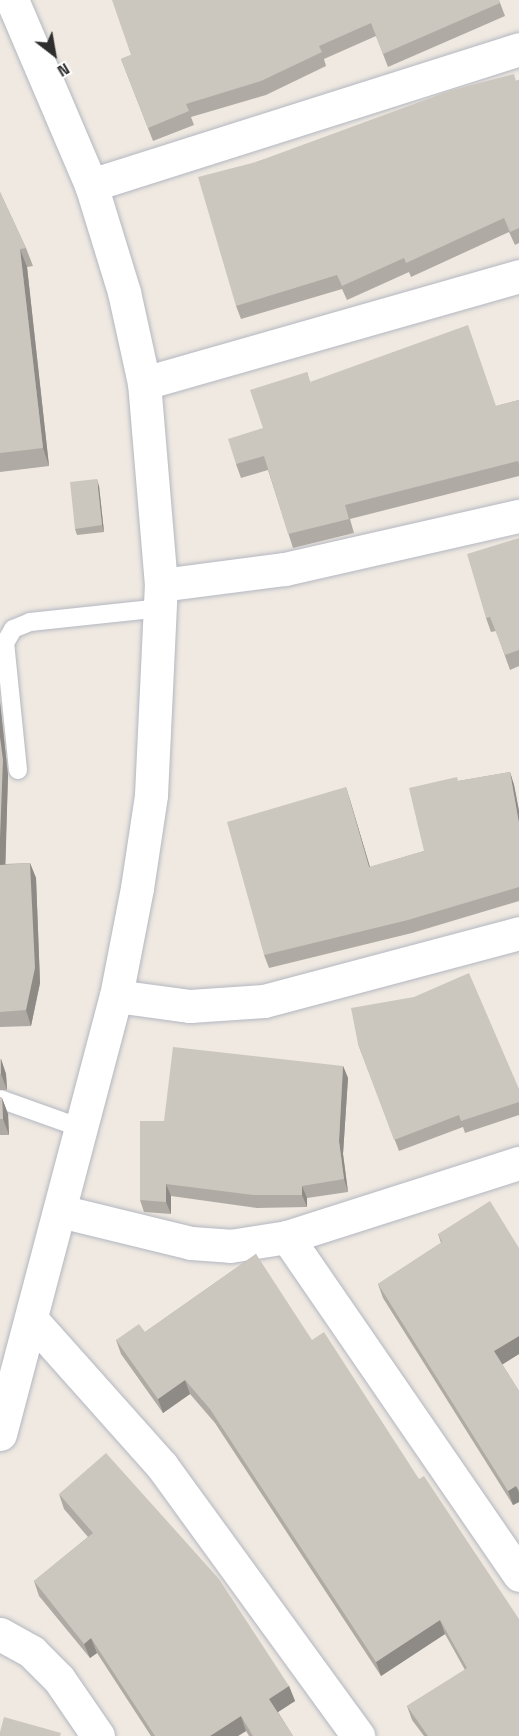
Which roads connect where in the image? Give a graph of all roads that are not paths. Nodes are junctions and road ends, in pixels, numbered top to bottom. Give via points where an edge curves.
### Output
1 (12, 0) edge
2 (519, 49) edge
3 (91, 185) junction
4 (519, 276) edge
5 (144, 383) junction
6 (519, 516) edge
7 (161, 596) junction
8 (18, 770) dead end
9 (519, 933) edge
10 (116, 996) junction
11 (0, 1099) edge
12 (81, 1128) junction
13 (517, 1168) edge
14 (60, 1211) junction
15 (287, 1237) junction
16 (31, 1319) junction
17 (0, 1434) edge
18 (519, 1575) edge
19 (0, 1634) edge
20 (98, 1736) edge
21 (358, 1736) edge

1 - 3 street
2 - 3 street
3 - 5 street via 124,292
4 - 5 street
5 - 7 street
6 - 7 street
7 - 8 lane via 13,628 5,643
7 - 10 street via 151,795
9 - 10 street via 264,1001 190,1006
10 - 12 street
11 - 12 lane
12 - 14 street
13 - 15 street
14 - 15 street via 191,1243 230,1246
14 - 16 street
15 - 18 street
16 - 17 street
16 - 21 street via 162,1466
19 - 20 street via 32,1652 59,1679

